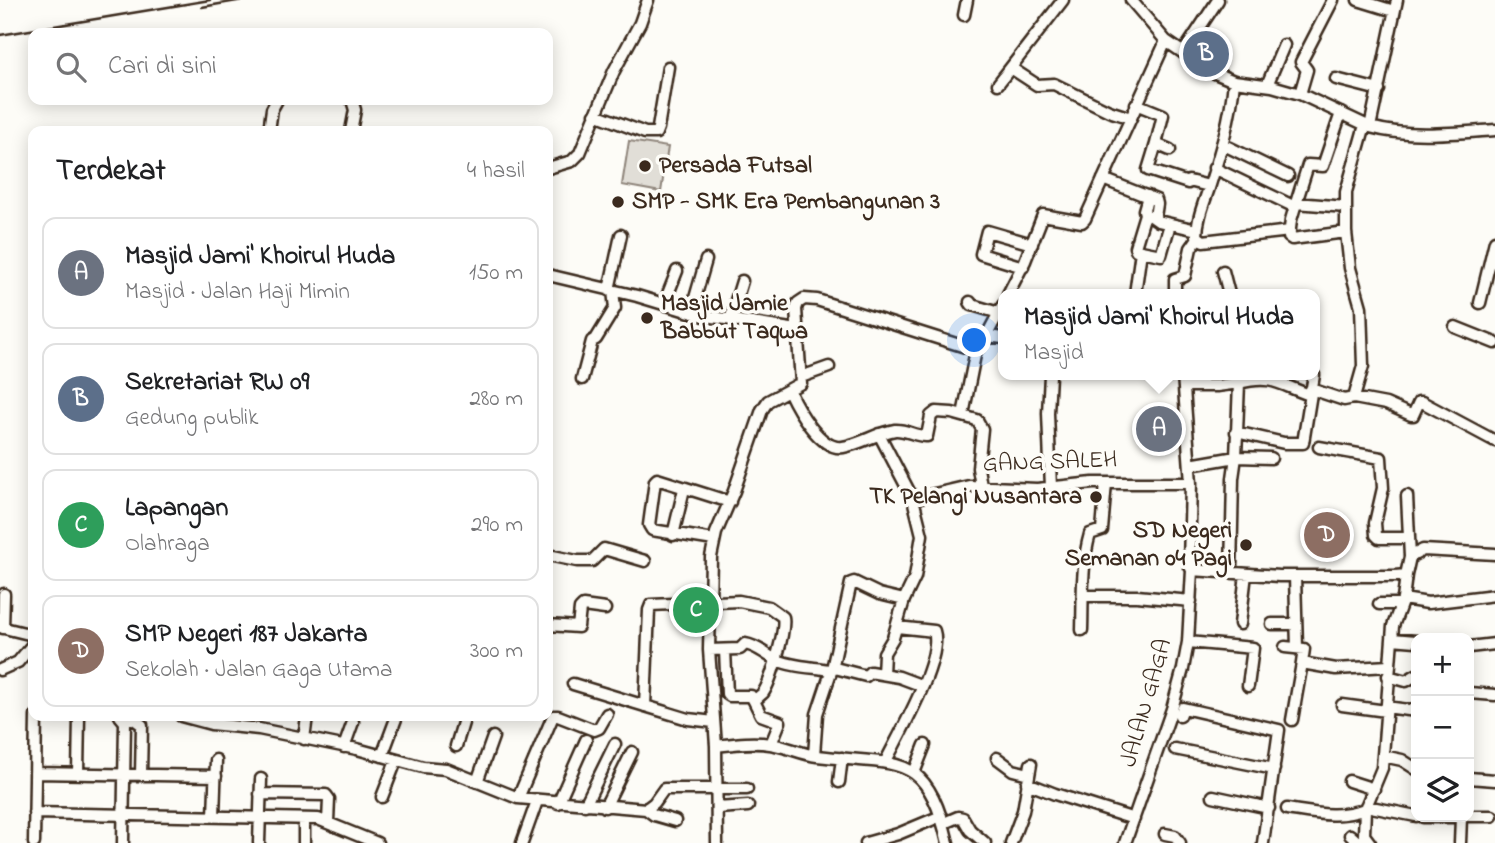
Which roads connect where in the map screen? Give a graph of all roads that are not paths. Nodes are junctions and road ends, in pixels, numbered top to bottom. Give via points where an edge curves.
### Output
1 (648, 0) edge
2 (967, 0) edge
3 (1063, 0) edge
4 (1131, 0) edge
5 (1218, 0) edge
6 (1333, 0) edge
7 (1358, 0) edge
8 (1397, 0) edge
9 (1394, 11) junction
10 (964, 15) dead end
11 (1166, 41) junction
12 (1284, 45) dead end
13 (1183, 53) junction
14 (668, 67) dead end
15 (1011, 68) junction
16 (1336, 79) dead end
17 (1234, 81) junction
18 (998, 84) dead end
19 (1268, 85) junction
20 (1379, 90) junction
21 (1300, 94) junction
22 (1136, 104) junction
23 (274, 105) edge
24 (354, 105) edge
25 (1341, 113) junction
26 (596, 114) junction
27 (1131, 118) junction
28 (270, 126) edge
29 (352, 126) edge
30 (1367, 126) junction
31 (1495, 131) edge
32 (1156, 144) junction
33 (1222, 144) junction
34 (1170, 150) dead end
35 (553, 166) edge
36 (1214, 168) junction
37 (1288, 176) dead end
38 (1103, 179) junction
39 (1209, 186) junction
40 (1296, 205) junction
41 (1346, 207) junction
42 (1150, 216) junction
43 (1170, 224) junction
44 (1290, 231) junction
45 (1346, 232) junction
46 (1198, 234) junction
47 (621, 235) dead end
48 (1495, 241) edge
49 (1032, 244) junction
50 (1141, 251) junction
51 (706, 260) dead end
52 (1023, 267) junction
53 (677, 271) dead end
54 (1223, 271) dead end
55 (553, 276) edge
56 (742, 281) dead end
57 (1484, 288) junction
58 (1011, 289) edge
59 (1136, 289) edge
60 (1175, 289) edge
61 (1228, 289) edge
62 (611, 290) junction
63 (1495, 291) edge
64 (970, 302) dead end
65 (1480, 303) dead end
66 (664, 304) junction
67 (998, 309) edge
68 (691, 312) junction
69 (998, 315) edge
70 (730, 320) junction
71 (1455, 327) dead end
72 (797, 330) junction
73 (987, 336) junction
74 (998, 337) edge
75 (1495, 343) edge
76 (976, 350) junction
77 (829, 367) dead end
78 (801, 377) junction
79 (582, 379) dead end
80 (1049, 380) edge
81 (1183, 380) edge
82 (1247, 380) edge
83 (1272, 380) edge
84 (1313, 380) edge
85 (1239, 383) junction
86 (1184, 386) junction
87 (789, 390) junction
88 (1311, 392) junction
89 (1354, 398) junction
90 (963, 415) junction
91 (1236, 432) junction
92 (879, 434) junction
93 (1495, 440) edge
94 (1319, 447) dead end
95 (1236, 457) junction
96 (1271, 458) dead end
97 (1190, 465) junction
98 (1106, 483) junction
99 (1191, 483) junction
100 (981, 486) junction
101 (1051, 488) junction
102 (684, 489) junction
103 (1407, 496) dead end
104 (913, 499) junction
105 (730, 502) junction
106 (673, 534) junction
107 (1408, 538) junction
108 (714, 540) junction
109 (1495, 554) edge
110 (553, 556) edge
111 (1410, 557) junction
112 (645, 561) dead end
113 (1192, 570) junction
114 (1231, 573) junction
115 (1246, 574) junction
116 (1406, 575) junction
117 (1295, 576) junction
118 (4, 594) dead end
119 (1495, 595) edge
120 (1083, 596) junction
121 (904, 600) junction
122 (1191, 601) junction
123 (1402, 601) junction
124 (709, 602) junction
125 (1379, 604) dead end
126 (605, 609) dead end
127 (1240, 624) dead end
128 (1272, 624) dead end
129 (1296, 624) junction
130 (553, 625) edge
131 (897, 627) junction
132 (1, 628) edge
133 (1082, 630) dead end
134 (28, 634) edge
135 (1392, 639) junction
136 (1411, 641) edge
137 (1188, 642) junction
138 (1495, 644) edge
139 (1474, 646) edge
140 (1285, 648) dead end
141 (1297, 648) junction
142 (28, 650) edge
143 (709, 650) junction
144 (725, 650) junction
145 (774, 659) junction
146 (1303, 663) junction
147 (0, 670) edge
148 (832, 670) junction
149 (1389, 671) junction
150 (883, 674) junction
151 (1411, 678) edge
152 (573, 684) dead end
153 (923, 686) junction
154 (1248, 686) dead end
155 (1474, 693) edge
156 (1495, 695) edge
157 (754, 701) junction
158 (1342, 705) dead end
159 (645, 706) junction
160 (1183, 708) dead end
161 (1386, 709) junction
162 (1411, 711) edge
163 (607, 714) dead end
164 (553, 716) edge
165 (1292, 720) dead end
166 (36, 721) edge
167 (79, 721) edge
168 (122, 721) edge
169 (137, 721) edge
170 (217, 721) edge
171 (306, 721) edge
172 (395, 721) edge
173 (464, 721) edge
174 (551, 721) edge
175 (353, 722) dead end
176 (714, 722) junction
177 (493, 737) dead end
178 (304, 739) junction
179 (586, 740) dead end
180 (615, 744) dead end
181 (771, 744) junction
182 (925, 744) dead end
183 (456, 746) dead end
184 (716, 746) junction
185 (344, 747) junction
186 (1175, 749) dead end
187 (632, 752) dead end
188 (814, 755) junction
189 (382, 756) junction
190 (1383, 756) junction
191 (842, 758) junction
192 (998, 758) dead end
193 (216, 760) dead end
194 (396, 761) junction
195 (886, 761) junction
196 (1411, 766) edge
197 (1274, 769) junction
198 (34, 773) junction
199 (914, 773) junction
200 (78, 774) junction
201 (1029, 774) junction
202 (125, 775) junction
203 (141, 775) junction
204 (216, 776) junction
205 (1474, 778) edge
206 (261, 779) dead end
207 (1495, 780) edge
208 (1349, 781) dead end
209 (477, 782) junction
210 (839, 782) dead end
211 (716, 789) junction
212 (747, 789) dead end
213 (1374, 789) junction
214 (260, 794) junction
215 (1213, 796) dead end
216 (382, 797) dead end
217 (518, 798) junction
218 (537, 801) junction
219 (558, 803) junction
220 (585, 805) junction
221 (748, 806) dead end
222 (605, 807) junction
223 (1366, 807) junction
224 (717, 808) junction
225 (1269, 808) junction
226 (646, 809) junction
227 (1287, 809) dead end
228 (34, 813) junction
229 (124, 814) junction
230 (1411, 815) edge
231 (214, 816) junction
232 (1492, 816) dead end
233 (1474, 817) edge
234 (260, 818) junction
235 (304, 819) junction
236 (1134, 819) junction
237 (942, 820) junction
238 (675, 821) dead end
239 (328, 822) junction
240 (1464, 822) edge
241 (348, 831) junction
242 (1165, 834) dead end
243 (1350, 835) dead end
244 (34, 843) edge
245 (123, 843) edge
246 (259, 843) edge
247 (304, 843) edge
248 (348, 843) edge
249 (377, 843) edge
250 (522, 843) edge
251 (718, 843) edge
252 (866, 843) edge
253 (948, 843) edge
254 (985, 843) edge
255 (1011, 843) edge
256 (1125, 843) edge
257 (1180, 843) edge
258 (1263, 843) edge
259 (1359, 843) edge
260 (1370, 843) edge
261 (1460, 843) edge

1 - 26 street
2 - 10 street
3 - 15 street
4 - 11 street
5 - 13 street
6 - 21 street via 1301,62 1307,70
7 - 9 street
8 - 9 street
9 - 20 street
11 - 13 street
11 - 22 street
12 - 19 street
13 - 17 street
14 - 26 street via 657,132 645,133
15 - 18 street
15 - 27 street via 1037,85 1054,84
16 - 20 street
17 - 19 street
17 - 33 street
19 - 21 street
20 - 30 street
21 - 25 street
22 - 27 street
22 - 32 street via 1163,116
23 - 28 street
24 - 29 street
25 - 30 street
25 - 40 street via 1322,166 1308,165
26 - 35 street via 577,157
27 - 38 street
30 - 31 street via 1413,134
30 - 41 street via 1347,186
32 - 34 street
32 - 39 street via 1148,170
33 - 36 street
33 - 37 street
36 - 39 street
36 - 40 street
38 - 42 street via 1148,196 1144,210
38 - 49 street via 1082,222 1043,215
39 - 46 street
40 - 41 street
40 - 44 street
41 - 45 street
42 - 43 street
42 - 50 street via 1135,247
43 - 46 street
43 - 50 street via 1161,255
44 - 45 street via 1292,239
44 - 46 street via 1202,241
45 - 89 street via 1350,268 1362,307 1363,366
46 - 60 street via 1185,276 1175,279
47 - 62 street
48 - 57 street
49 - 52 street
49 - 52 street via 987,230 981,254
50 - 59 street
51 - 68 street
52 - 58 street
53 - 66 street
54 - 61 street
55 - 62 street
56 - 70 street
57 - 63 street
57 - 65 street
62 - 66 street
62 - 79 street via 615,309 592,341
64 - 67 street
66 - 68 street
68 - 70 street
69 - 73 street
70 - 72 street
71 - 75 street
72 - 76 street via 797,307 807,298
72 - 78 street
73 - 74 street
73 - 76 street
76 - 90 street
77 - 78 street
78 - 87 street via 799,386
80 - 101 street
81 - 86 street, JALAN GAGA
82 - 85 street
83 - 88 street
84 - 88 street
85 - 86 street
85 - 91 street
86 - 97 street, JALAN GAGA
87 - 92 street via 799,412 831,446 846,447
87 - 105 street via 764,406
88 - 89 street
88 - 91 street via 1301,444
89 - 93 street via 1412,415 1422,402
90 - 92 street via 936,412 925,437 900,430
90 - 100 street via 981,425
91 - 95 street
92 - 104 street
94 - 107 street via 1381,458 1383,488 1376,535
95 - 96 street
95 - 97 street
95 - 114 street
97 - 99 street, JALAN GAGA
98 - 99 street, GANG SALEH
98 - 101 street, GANG SALEH
98 - 120 street via 1102,530 1090,534 1087,544
99 - 113 street, JALAN GAGA
100 - 101 street, GANG SALEH
100 - 104 street, GANG SALEH
102 - 105 street
102 - 106 street
102 - 106 street via 655,481 650,527
103 - 107 street
104 - 121 street via 922,535 915,577
105 - 108 street
106 - 108 street
107 - 111 street
108 - 124 street
109 - 111 street via 1421,550
110 - 112 street via 592,561 604,550
111 - 116 street
113 - 114 street
113 - 122 street, JALAN GAGA
114 - 115 street
115 - 117 street
115 - 127 street
116 - 117 street
116 - 123 street
117 - 129 street
118 - 132 street
119 - 123 street via 1428,603
120 - 122 street
120 - 133 street
121 - 131 street
121 - 148 street via 852,582
122 - 137 street, JALAN GAGA
123 - 125 street
123 - 135 street
124 - 143 street
124 - 145 street via 740,601 769,607 783,617 783,639
124 - 159 street via 650,607
126 - 130 street via 583,606 578,627
128 - 129 street
129 - 141 street
131 - 150 street via 884,653
131 - 153 street via 935,632
132 - 134 street
135 - 136 street
135 - 149 street
137 - 154 street via 1253,648
137 - 236 street, JALAN GAGA via 1172,709
138 - 139 street
140 - 141 street
141 - 146 street via 1304,649
142 - 147 street via 18,662
143 - 144 street
143 - 176 street
144 - 145 street via 753,645
144 - 157 street via 727,694 750,696
145 - 148 street
145 - 157 street via 766,687
146 - 149 street
146 - 165 street
148 - 150 street
148 - 188 street via 817,714
149 - 151 street via 1406,681
149 - 161 street
150 - 153 street
152 - 159 street
153 - 195 street
155 - 156 street
157 - 181 street via 761,715 780,722
158 - 161 street
159 - 176 street
160 - 197 street via 1279,730
161 - 162 street
161 - 190 street
163 - 164 street via 594,730
166 - 198 street
167 - 200 street
168 - 202 street
169 - 203 street via 142,725
170 - 178 street
171 - 178 street
172 - 189 street
173 - 183 street
174 - 217 street
175 - 185 street
176 - 184 street
177 - 209 street
178 - 185 street
179 - 219 street
180 - 220 street
181 - 184 street
181 - 188 street
182 - 199 street
184 - 211 street
185 - 189 street
186 - 197 street
187 - 222 street
188 - 191 street
189 - 194 street
190 - 196 street
190 - 213 street
191 - 195 street
191 - 210 street
192 - 201 street via 1013,770
193 - 204 street
194 - 209 street via 446,769
194 - 216 street
195 - 199 street
197 - 225 street
198 - 200 street
198 - 228 street
199 - 237 street via 927,785
200 - 202 street
201 - 236 street via 1055,794
201 - 255 street via 1023,811
202 - 203 street
202 - 229 street
203 - 204 street
204 - 231 street
205 - 207 street
206 - 214 street
208 - 213 street
209 - 217 street
211 - 212 street
211 - 224 street
211 - 226 street via 664,789
213 - 223 street
214 - 234 street
214 - 239 street via 326,795
215 - 225 street
217 - 218 street
218 - 219 street
218 - 250 street
219 - 220 street
220 - 222 street
221 - 224 street
222 - 226 street
223 - 227 street via 1333,816
223 - 230 street
223 - 260 street via 1364,835
224 - 251 street
225 - 258 street
226 - 238 street
228 - 229 street
228 - 244 street
229 - 231 street
229 - 245 street
231 - 234 street
232 - 233 street
234 - 235 street
234 - 246 street
235 - 239 street
235 - 247 street
236 - 256 street, JALAN GAGA
237 - 252 street
237 - 253 street
237 - 254 street via 963,818
239 - 241 street
240 - 261 street
241 - 248 street
241 - 249 street
242 - 257 street
243 - 259 street

